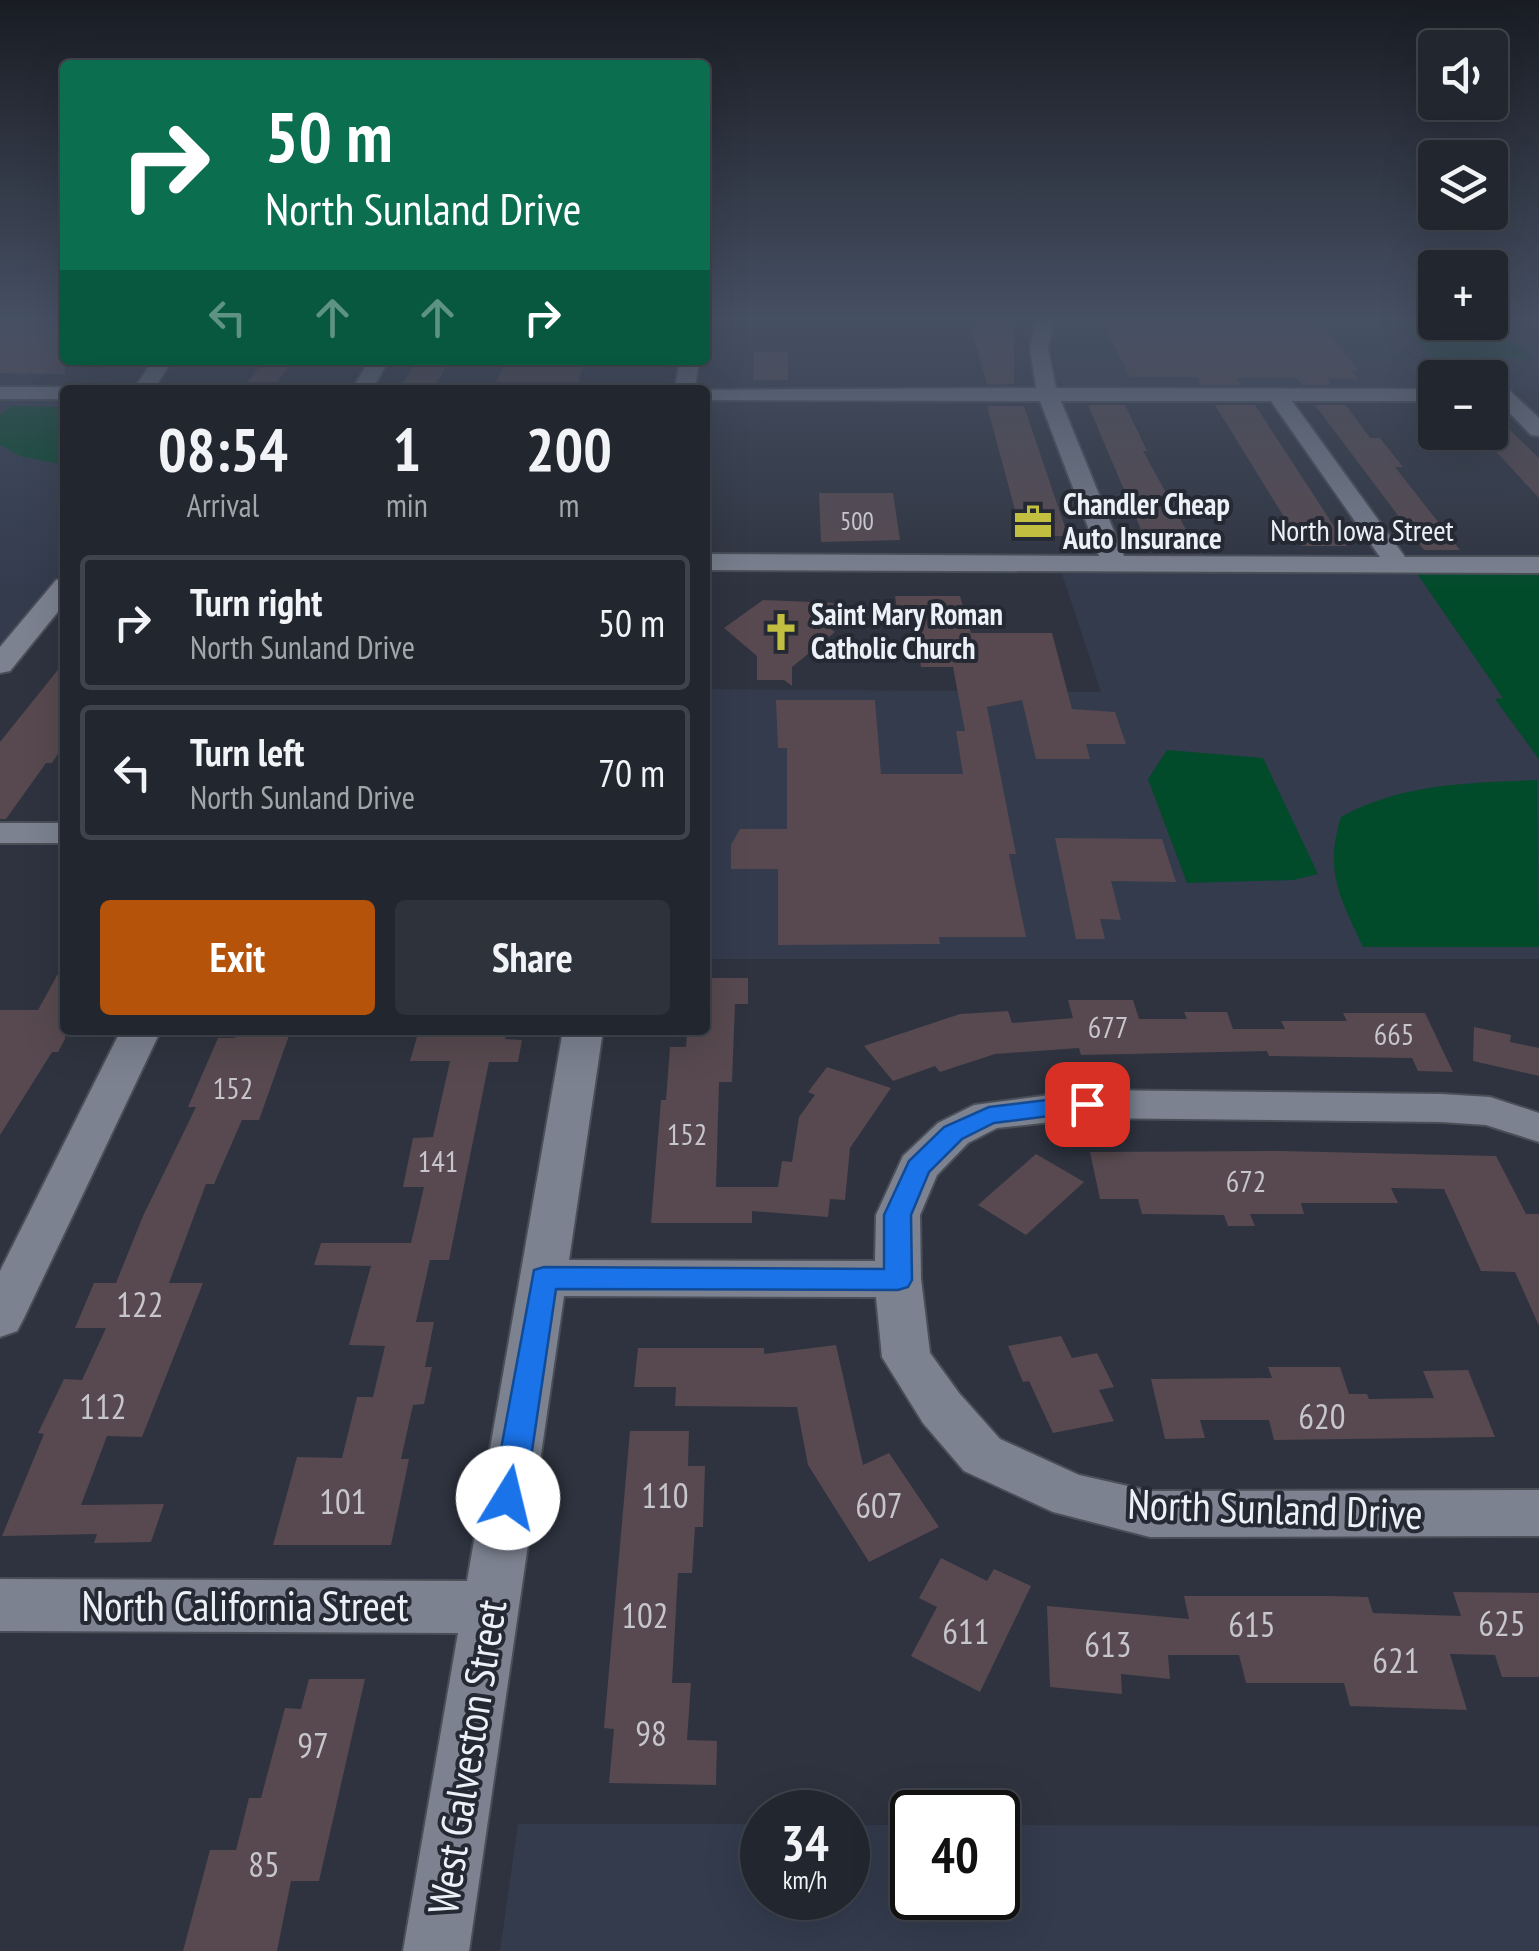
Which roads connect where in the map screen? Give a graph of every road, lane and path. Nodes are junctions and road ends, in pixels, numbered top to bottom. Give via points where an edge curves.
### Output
1 (1053, 409) edge
2 (1287, 409) edge
3 (1513, 409) edge
4 (1539, 430) edge
5 (710, 562) edge
6 (1114, 563) junction
7 (1396, 563) junction
8 (1539, 565) edge
9 (60, 592) edge
10 (0, 665) edge
11 (0, 833) edge
12 (60, 834) edge
13 (138, 1035) edge
14 (583, 1035) edge
15 (1539, 1128) edge
16 (544, 1278) junction
17 (898, 1280) junction
18 (0, 1318) edge
19 (1539, 1513) edge
20 (0, 1606) edge
21 (491, 1607) junction
22 (436, 1951) edge

1 - 6 street
2 - 7 street
3 - 4 street
5 - 6 street, North Iowa Street
6 - 7 street, North Iowa Street
7 - 8 street, North Iowa Street
9 - 10 street
11 - 12 street
13 - 18 street
14 - 16 street, West Galveston Street
15 - 17 street, North Sunland Drive via 1490,1111 1440,1108 1087,1104 989,1115 953,1133 918,1167 898,1215
16 - 17 street
16 - 21 street, West Galveston Street
17 - 19 street, North Sunland Drive via 906,1357 941,1408 982,1454 1072,1496 1150,1514
20 - 21 street, North California Street
21 - 22 street, West Galveston Street

